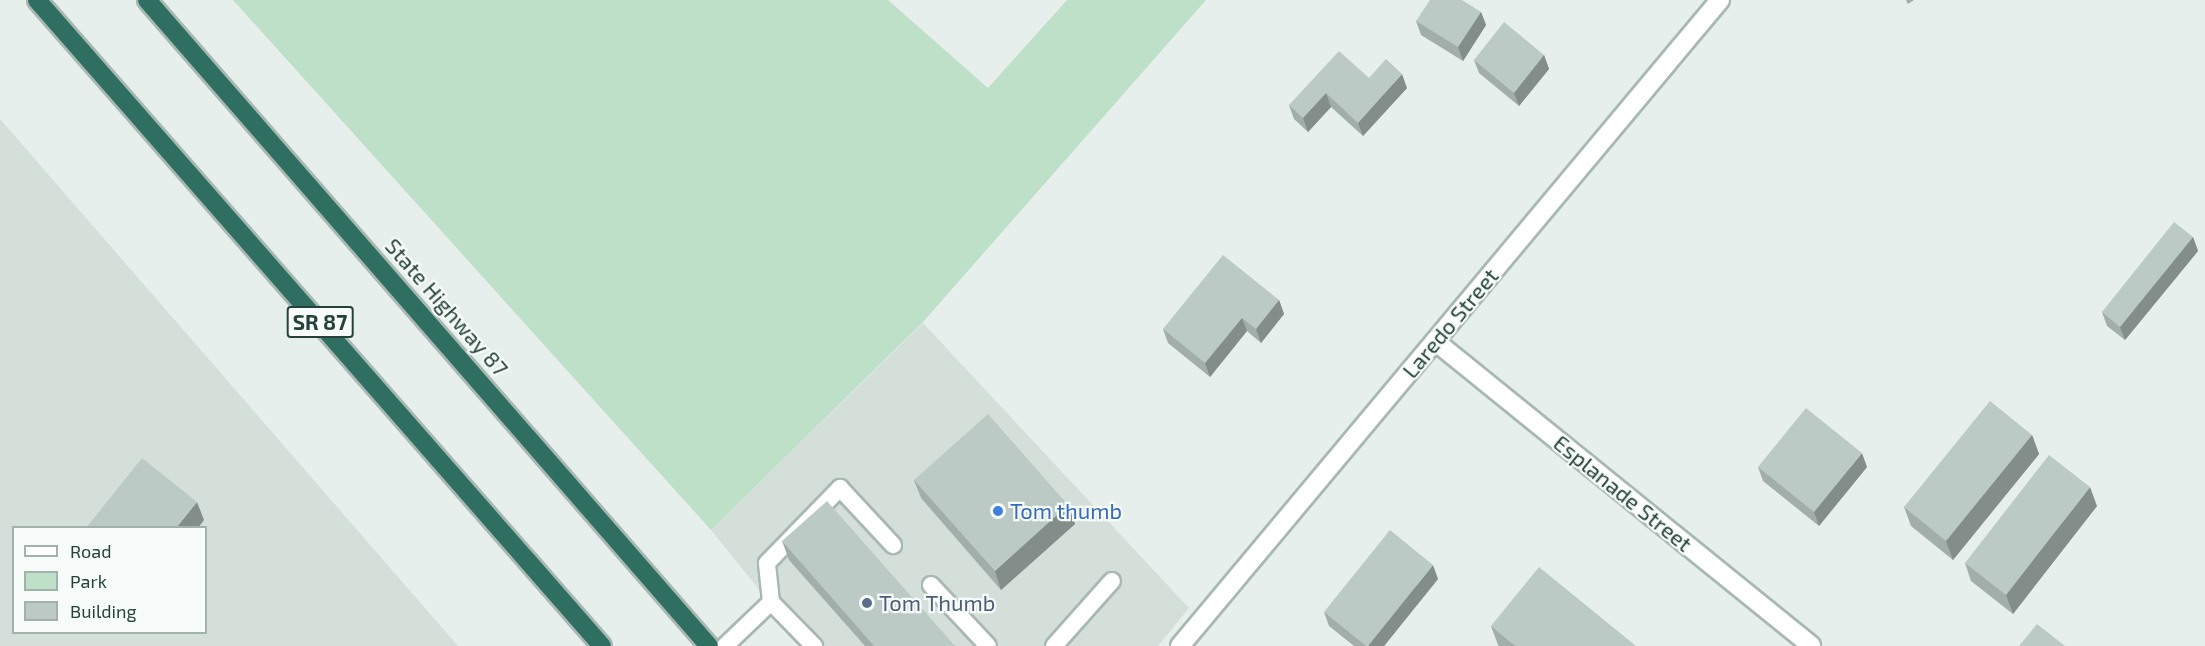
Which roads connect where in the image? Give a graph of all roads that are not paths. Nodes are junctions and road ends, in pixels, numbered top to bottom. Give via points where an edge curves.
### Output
1 (37, 0) edge
2 (147, 0) edge
3 (1720, 0) edge
4 (1435, 341) junction
5 (893, 545) dead end
6 (1112, 581) dead end
7 (932, 585) dead end
8 (771, 602) junction
9 (602, 646) edge
10 (709, 646) edge
11 (725, 646) edge
12 (813, 646) edge
13 (988, 646) edge
14 (1054, 646) edge
15 (1180, 646) edge
16 (1811, 646) edge

1 - 9 highway, SR 87
2 - 10 highway, State Highway 87
3 - 4 street, Laredo Street
4 - 15 street, Laredo Street
4 - 16 street, Esplanade Street
5 - 8 lane via 840,488 767,563
6 - 14 lane
7 - 13 lane
8 - 11 lane
8 - 12 lane

